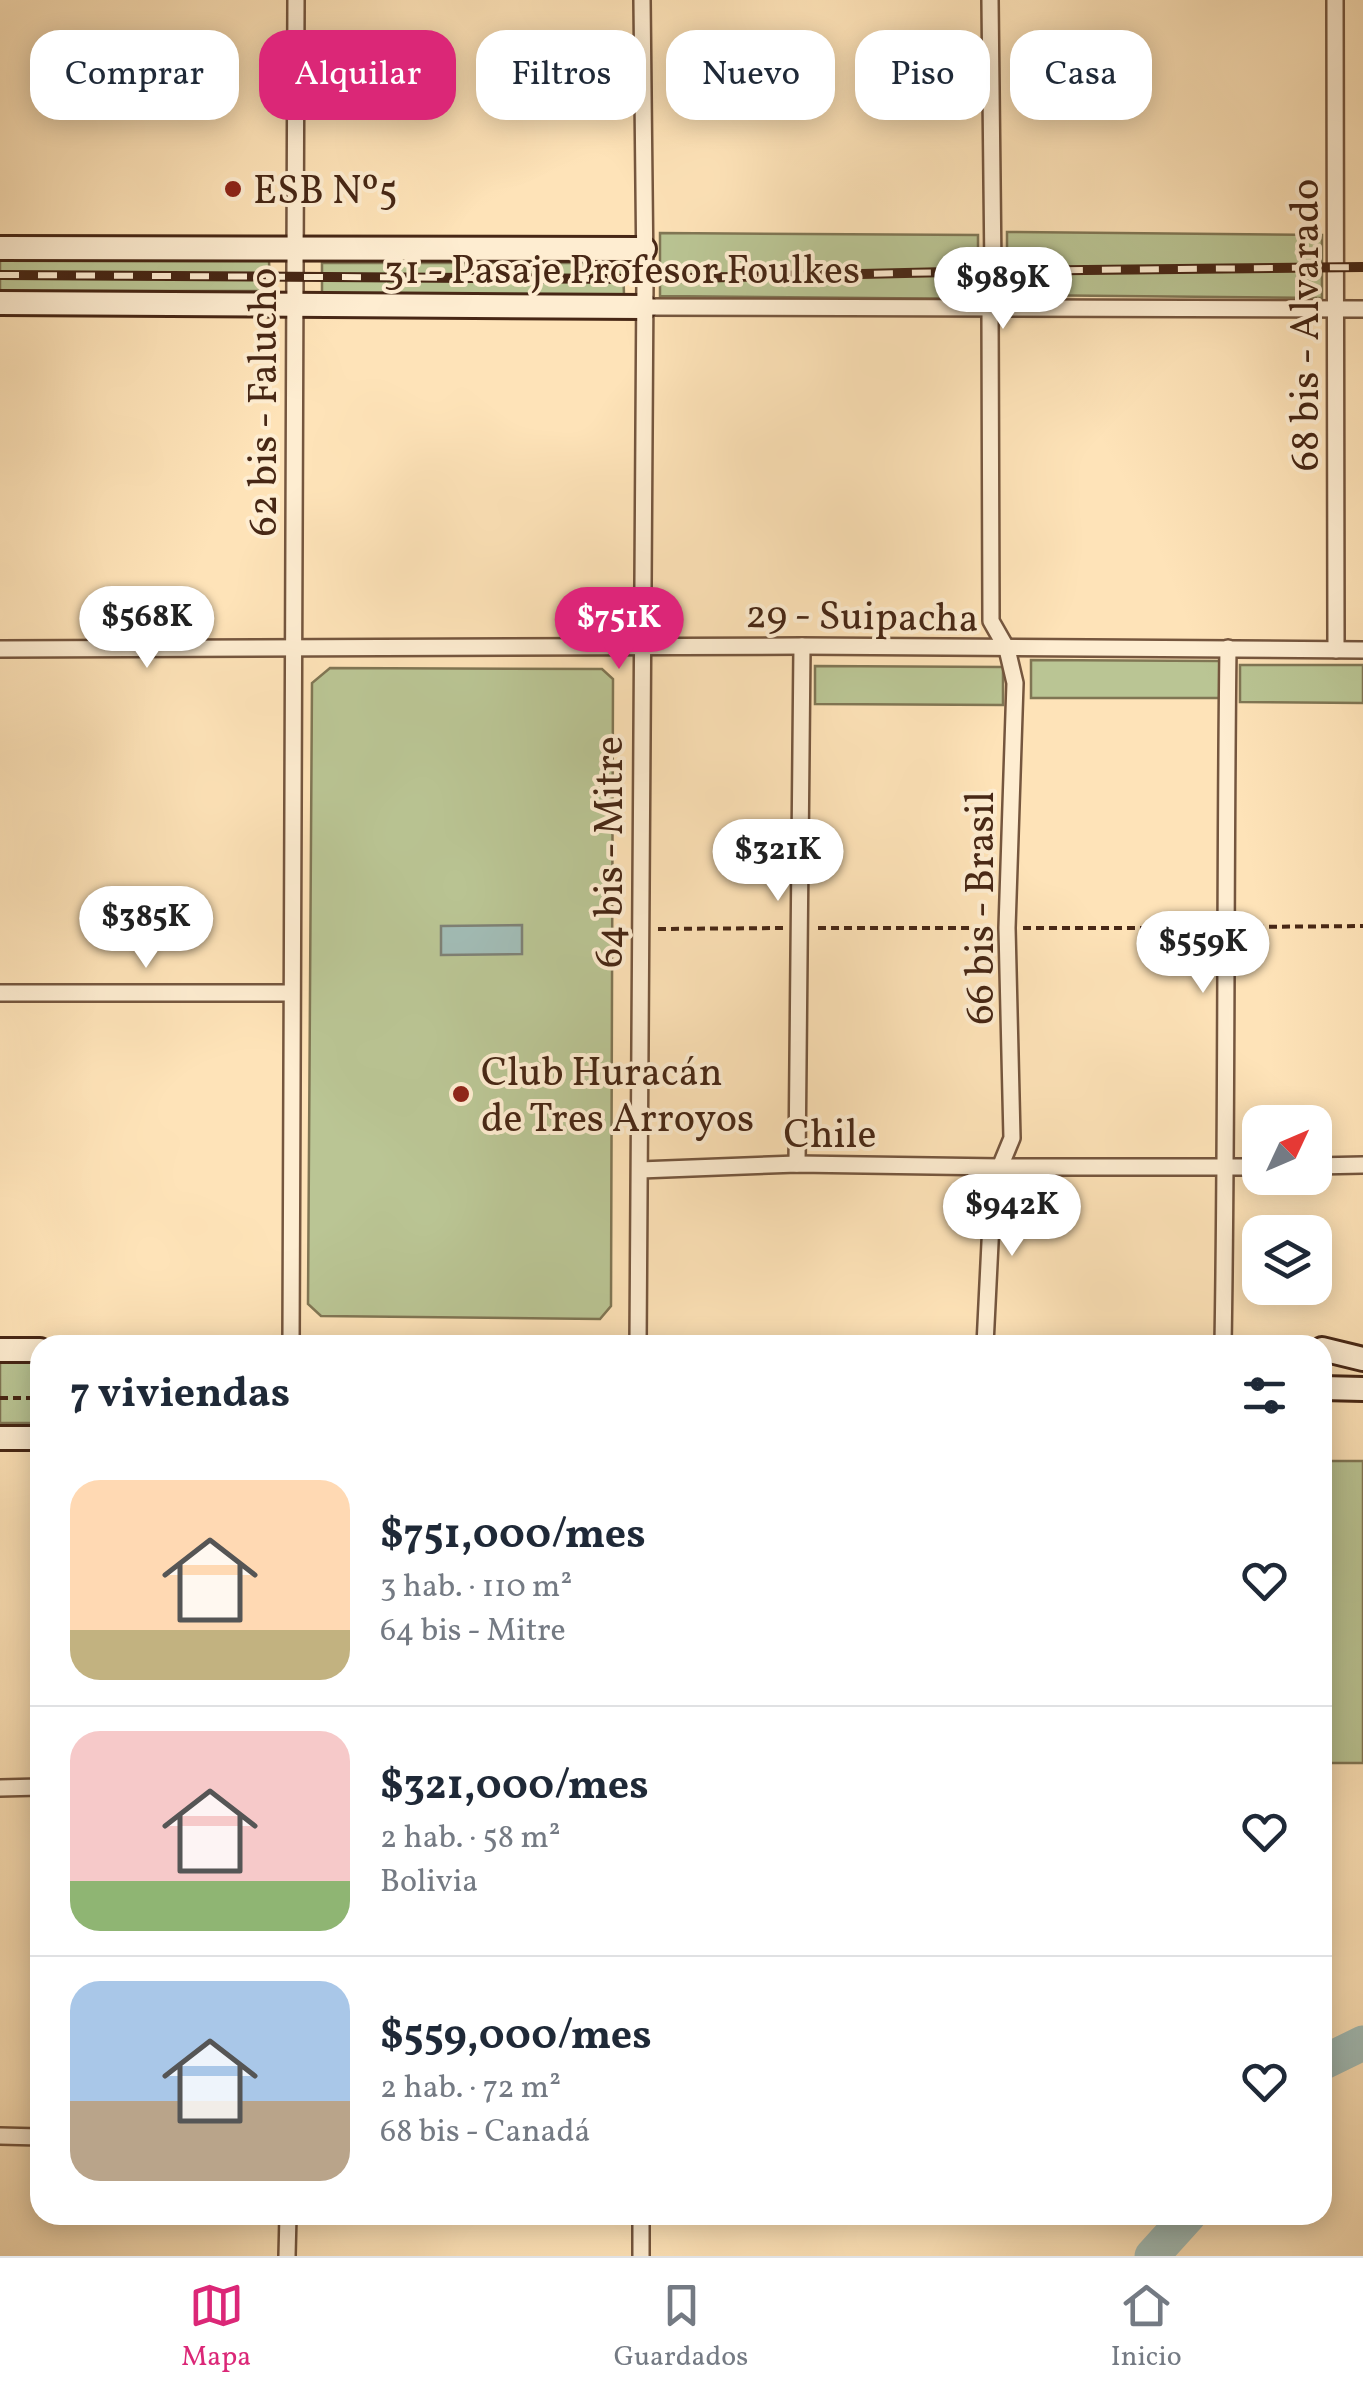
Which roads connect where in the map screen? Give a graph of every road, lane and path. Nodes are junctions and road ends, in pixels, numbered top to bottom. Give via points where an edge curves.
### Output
1 (296, 0) edge
2 (642, 0) edge
3 (990, 0) edge
4 (1336, 0) edge
5 (0, 248) edge
6 (295, 249) junction
7 (644, 249) junction
8 (0, 302) edge
9 (295, 305) junction
10 (644, 308) junction
11 (1337, 308) junction
12 (1363, 308) edge
13 (990, 309) junction
14 (641, 646) junction
15 (802, 646) junction
16 (294, 648) junction
17 (1008, 648) junction
18 (1228, 648) junction
19 (0, 649) edge
20 (1336, 650) junction
21 (1363, 650) edge
22 (291, 993) junction
23 (0, 994) edge
24 (797, 1164) junction
25 (1363, 1165) edge
26 (1332, 1166) edge
27 (1000, 1167) junction
28 (1226, 1168) junction
29 (1242, 1168) edge
30 (640, 1170) junction
31 (291, 1335) edge
32 (638, 1335) edge
33 (985, 1335) edge
34 (1224, 1335) edge
35 (1363, 1348) edge
36 (1332, 1349) edge
37 (0, 1350) edge
38 (30, 1350) edge
39 (1332, 1351) edge
40 (1363, 1359) edge
41 (1332, 1388) edge
42 (1363, 1390) edge
43 (0, 1398) edge
44 (30, 1398) edge
45 (0, 1438) edge
46 (30, 1438) edge
47 (30, 1787) edge
48 (0, 1788) edge
49 (0, 2136) edge
50 (30, 2136) edge
51 (288, 2225) edge
52 (641, 2225) edge
53 (287, 2256) edge
54 (641, 2256) edge

1 - 6 street, 62 bis - Falucho
2 - 7 street, 64 bis - Mitre
3 - 13 street, 66 bis - Brasil
4 - 11 street, 68 bis - Alvarado
5 - 6 street, 31 - Pasaje Profesor Foulkes
6 - 7 street, 31 - Pasaje Profesor Foulkes
6 - 9 street, 62 bis - Falucho
7 - 10 street, 64 bis - Mitre
8 - 9 street, 31 - Pasaje Profesor Foulkes
9 - 10 street, 31 - Pasaje Profesor Foulkes
9 - 16 street, 62 bis - Falucho
10 - 13 street, 31 - Pasaje Profesor Foulkes
10 - 14 street, 64 bis - Mitre
11 - 12 street, 31 - Pasaje Profesor Foulkes
11 - 13 street, 31 - Pasaje Profesor Foulkes
11 - 20 street, 68 bis - Alvarado
13 - 17 street, 66 bis - Brasil via 991,621
14 - 15 street, 29 - Suipacha
14 - 16 street, 29 - Suipacha
14 - 30 street, 64 bis - Mitre
15 - 17 street, 29 - Suipacha
15 - 24 street
16 - 19 street, 29 - Suipacha
16 - 22 street, 62 bis - Falucho
17 - 18 street, 29 - Suipacha
17 - 27 street, 66 bis - Brasil via 1015,683 1007,928 1012,1138
18 - 20 street, 29 - Suipacha
18 - 28 street
20 - 21 street, 29 - Suipacha
22 - 23 street
22 - 31 street, 62 bis - Falucho
24 - 27 street, Chile
24 - 30 street, Chile
25 - 26 street
27 - 28 street, Chile
27 - 33 street, 66 bis - Brasil
28 - 29 street, Chile
28 - 34 street
30 - 32 street, 64 bis - Mitre
35 - 36 street
37 - 38 street
39 - 40 street
41 - 42 street
43 - 44 path
45 - 46 street
47 - 48 street
49 - 50 street
51 - 53 street
52 - 54 street

